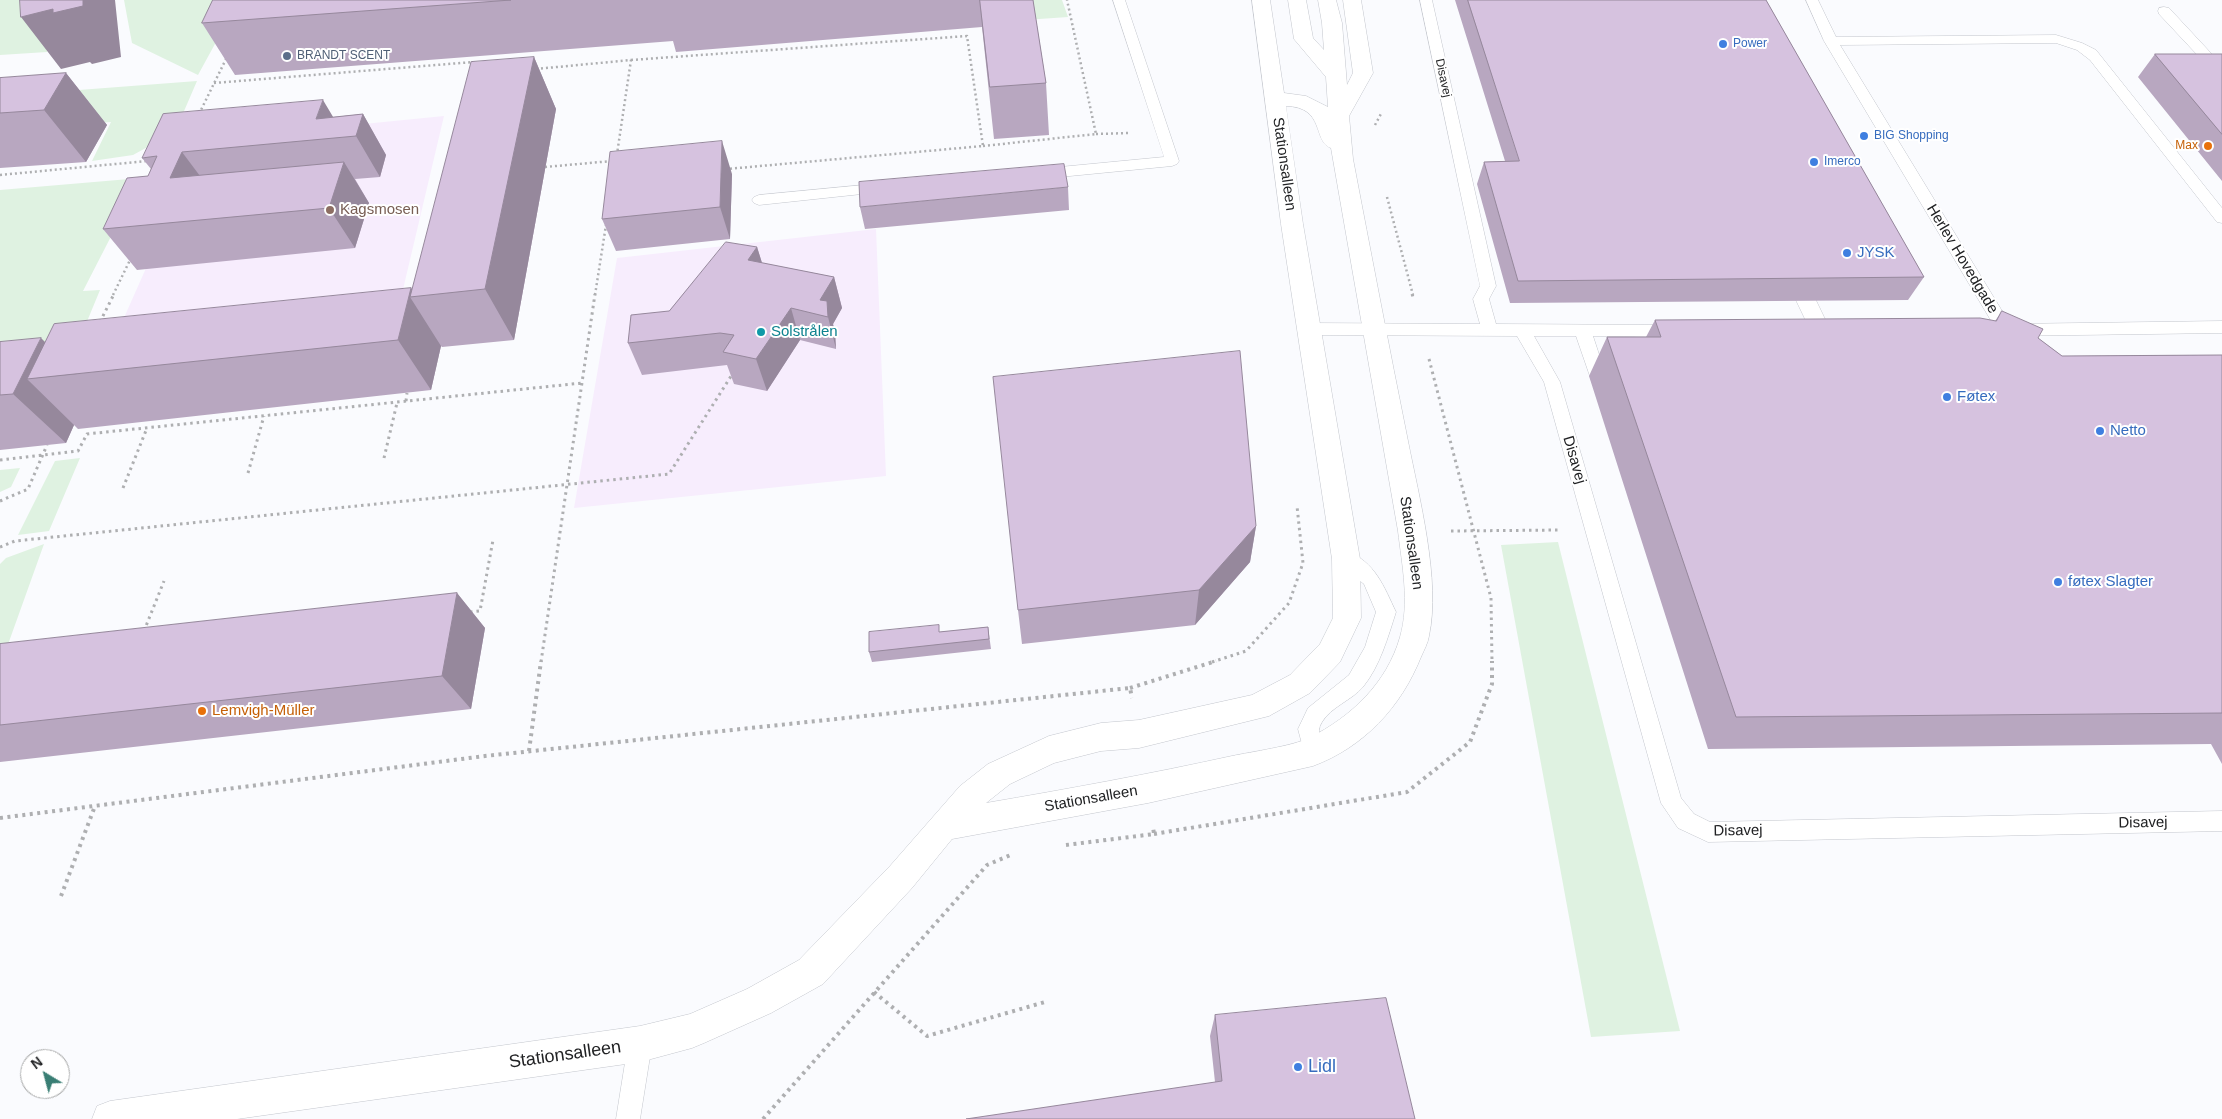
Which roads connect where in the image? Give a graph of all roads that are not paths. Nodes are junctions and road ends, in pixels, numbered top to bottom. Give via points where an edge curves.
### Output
1 (1119, 0) edge
2 (1261, 0) edge
3 (1297, 0) edge
4 (1327, 0) edge
5 (1352, 0) edge
6 (1426, 0) edge
7 (1814, 6) edge
8 (2164, 11) dead end
9 (1831, 41) junction
10 (2222, 73) edge
11 (1336, 76) junction
12 (1275, 99) junction
13 (1339, 116) junction
14 (1342, 159) junction
15 (1024, 175) edge
16 (896, 187) edge
17 (759, 200) dead end
18 (2222, 218) edge
19 (1795, 274) edge
20 (2222, 327) edge
21 (1309, 329) junction
22 (1374, 329) junction
23 (1490, 330) junction
24 (1985, 330) edge
25 (2005, 330) junction
26 (1691, 331) edge
27 (1799, 331) edge
28 (1838, 331) edge
29 (1523, 332) junction
30 (1583, 332) junction
31 (1834, 361) edge
32 (1609, 406) dead end
33 (1346, 559) junction
34 (1313, 752) junction
35 (2222, 821) edge
36 (942, 826) junction
37 (640, 1044) junction
38 (110, 1119) edge
39 (628, 1119) edge

1 - 15 lane via 1172,161
2 - 12 street, Stationsalleen
3 - 11 street via 1304,39
4 - 11 street, Stationsalleen
5 - 13 street via 1363,72
6 - 23 lane, Disavej via 1488,286 1481,299
7 - 9 lane, Herlev Hovedgade
8 - 10 lane
9 - 18 lane via 2056,39 2074,44 2095,57
9 - 25 lane, Herlev Hovedgade
11 - 13 street, Stationsalleen
12 - 14 street, Stationsalleen via 1299,100 1322,112
12 - 21 street, Stationsalleen
13 - 14 street, Stationsalleen
14 - 22 street, Stationsalleen
16 - 17 lane
19 - 31 lane, bridge
20 - 25 lane, Herlev Hovedgade
21 - 22 lane
21 - 33 street, Stationsalleen
22 - 23 lane
22 - 34 street, Stationsalleen via 1412,531 1419,594 1415,636 1399,676 1372,712 1349,731
23 - 29 lane
24 - 25 lane
26 - 30 lane
27 - 28 lane
29 - 30 lane
29 - 35 lane, Disavej via 1552,382 1672,803 1686,821 1708,832
30 - 32 lane
33 - 34 lane via 1371,579 1386,612 1374,649 1356,681 1315,714 1308,729
33 - 36 street, Stationsalleen via 1347,618 1330,652 1300,684 1258,707 1139,734 1101,737 1048,750 998,774
34 - 36 street, Stationsalleen via 1148,789
36 - 37 street, Stationsalleen via 901,876 811,972 759,1001 692,1031
37 - 38 street, Stationsalleen
37 - 39 lane

